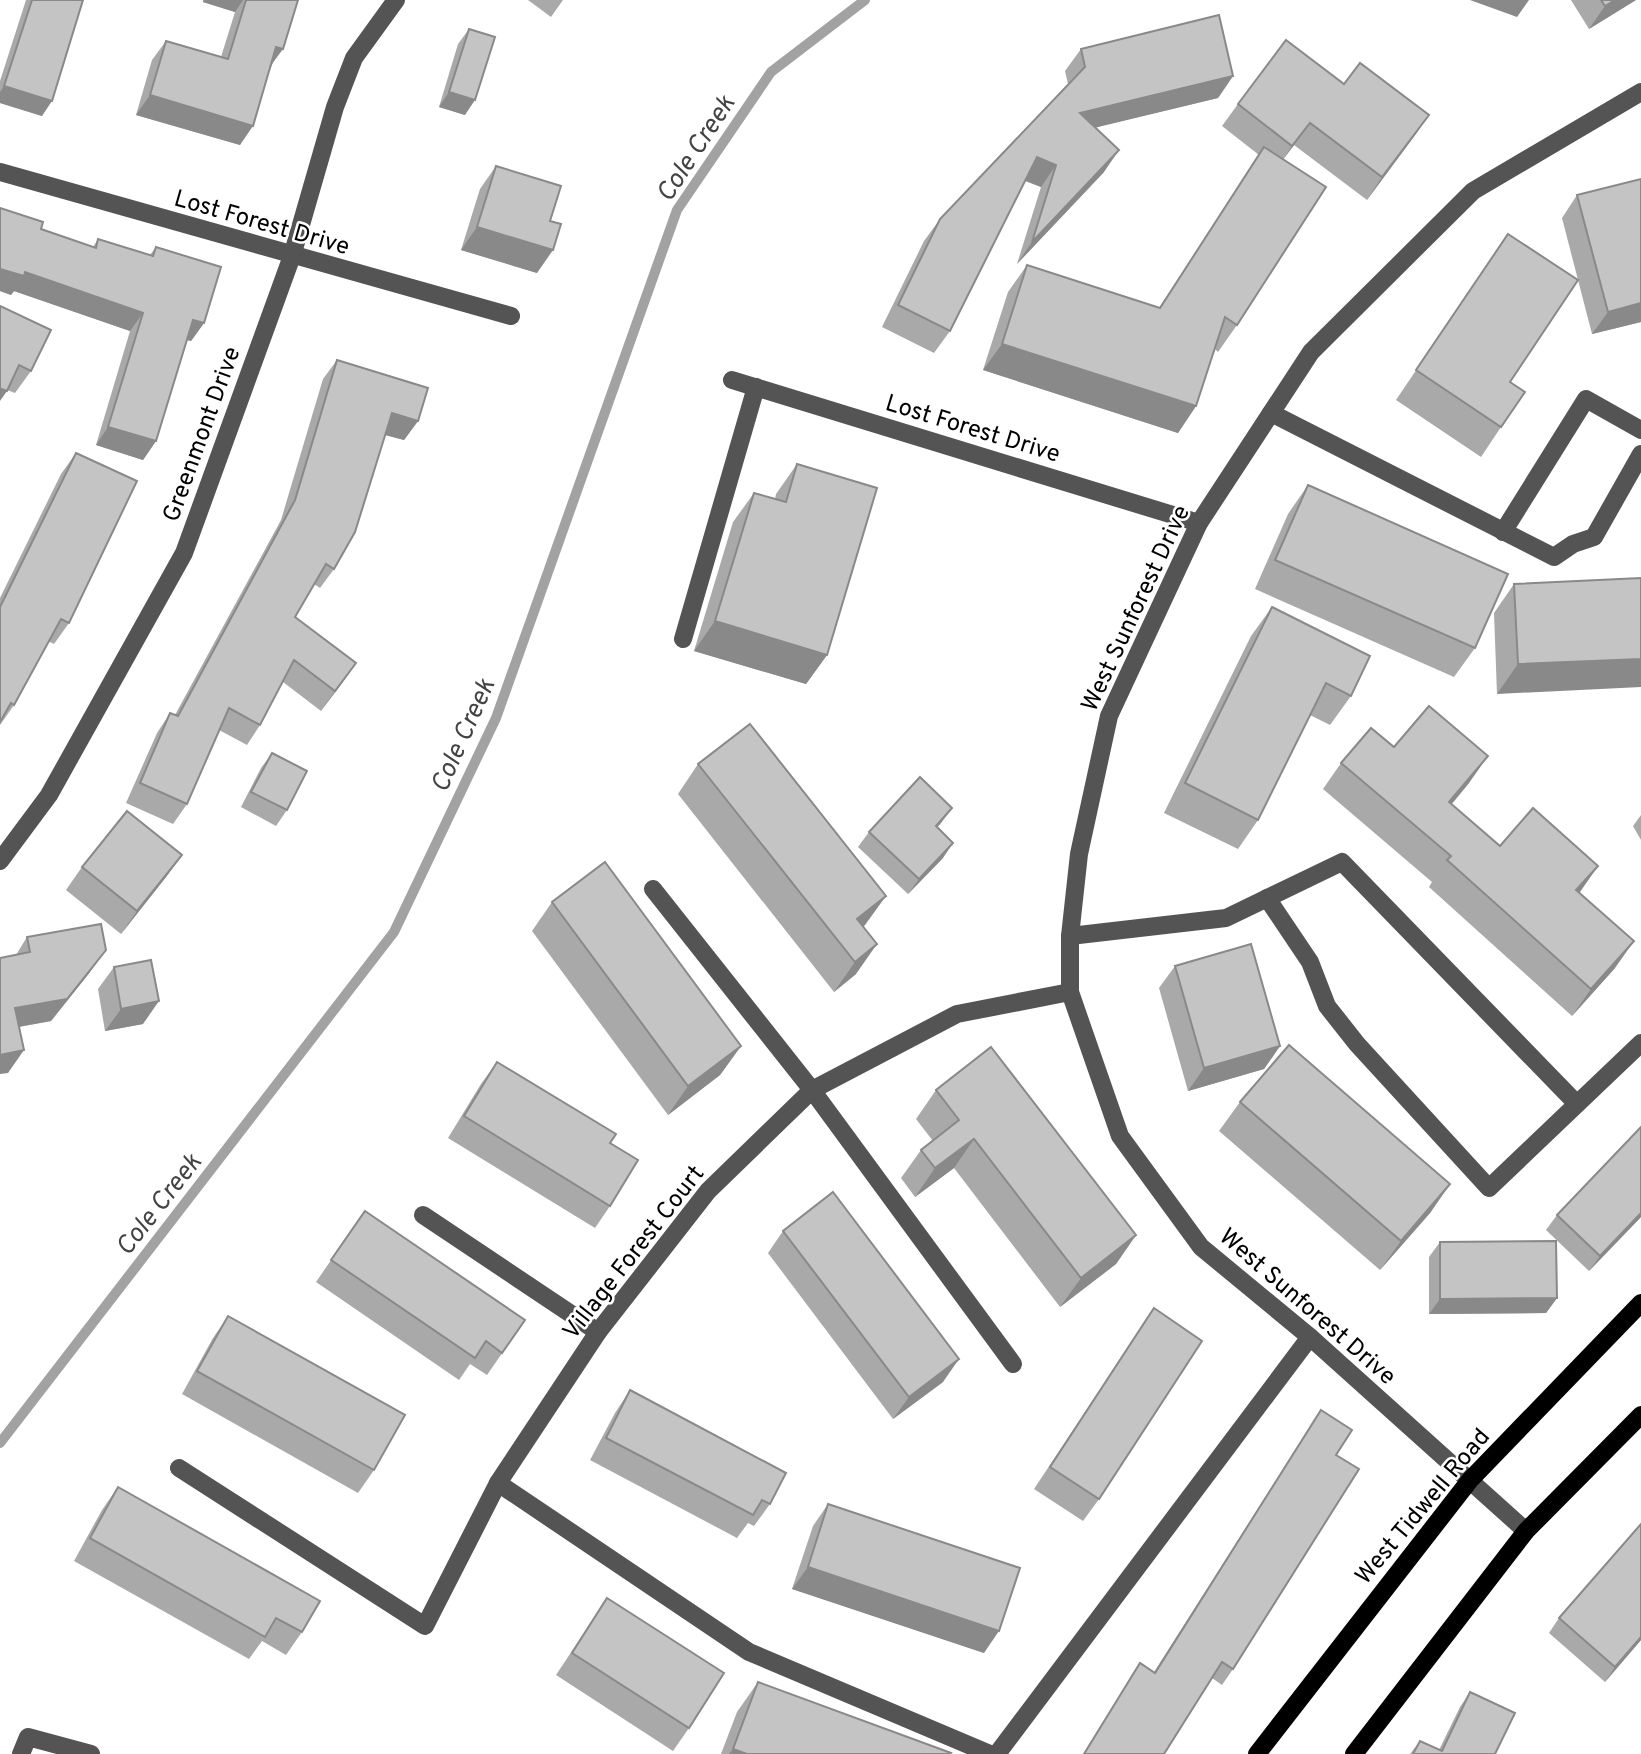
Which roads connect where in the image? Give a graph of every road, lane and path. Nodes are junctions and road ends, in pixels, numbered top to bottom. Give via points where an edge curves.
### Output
1 (396, 0) edge
2 (1639, 97) edge
3 (0, 172) edge
4 (292, 256) junction
5 (511, 316) dead end
6 (732, 380) dead end
7 (756, 387) junction
8 (1271, 412) junction
9 (1641, 430) edge
10 (1641, 454) edge
11 (1199, 523) junction
12 (1503, 532) junction
13 (683, 639) dead end
14 (0, 861) edge
15 (653, 889) dead end
16 (1267, 898) junction
17 (1070, 936) junction
18 (1070, 992) junction
19 (1641, 1043) edge
20 (813, 1090) junction
21 (1577, 1104) junction
22 (423, 1215) dead end
23 (1641, 1303) edge
24 (598, 1332) junction
25 (1310, 1337) junction
26 (1013, 1364) dead end
27 (1641, 1415) edge
28 (179, 1468) dead end
29 (1470, 1480) junction
30 (498, 1483) junction
31 (1526, 1531) junction
32 (21, 1754) edge
33 (90, 1754) edge
34 (990, 1754) edge
35 (997, 1754) edge
36 (1257, 1754) edge
37 (1354, 1754) edge

1 - 4 street, Greenmont Drive via 354,58
2 - 8 street, West Sunforest Drive via 1474,191 1311,352
3 - 4 street, Lost Forest Drive
4 - 5 street, Lost Forest Drive
4 - 14 street, Greenmont Drive via 184,552 49,796
6 - 7 street, Lost Forest Drive
7 - 11 street, Lost Forest Drive
7 - 13 street
8 - 11 street, West Sunforest Drive
8 - 12 street
9 - 12 street via 1586,399
10 - 12 street via 1594,537 1554,557
11 - 17 street, West Sunforest Drive via 1109,716 1079,854
15 - 20 street
16 - 17 street via 1226,918
16 - 21 street via 1342,862
16 - 21 street via 1310,962 1334,1016 1489,1188
17 - 18 street, West Sunforest Drive
18 - 20 street, Village Forest Court via 957,1014
18 - 25 street, West Sunforest Drive via 1121,1136 1201,1247
19 - 21 street
20 - 24 street, Village Forest Court via 708,1191
20 - 26 street
22 - 24 street
23 - 29 main road, West Tidwell Road
24 - 30 street, Village Forest Court
25 - 29 street, West Sunforest Drive
25 - 35 street
27 - 31 main road
28 - 30 street, Village Forest Court via 425,1626
29 - 31 street, West Sunforest Drive
29 - 36 main road, West Tidwell Road
30 - 34 street via 749,1652
31 - 37 main road
32 - 33 street via 28,1737

